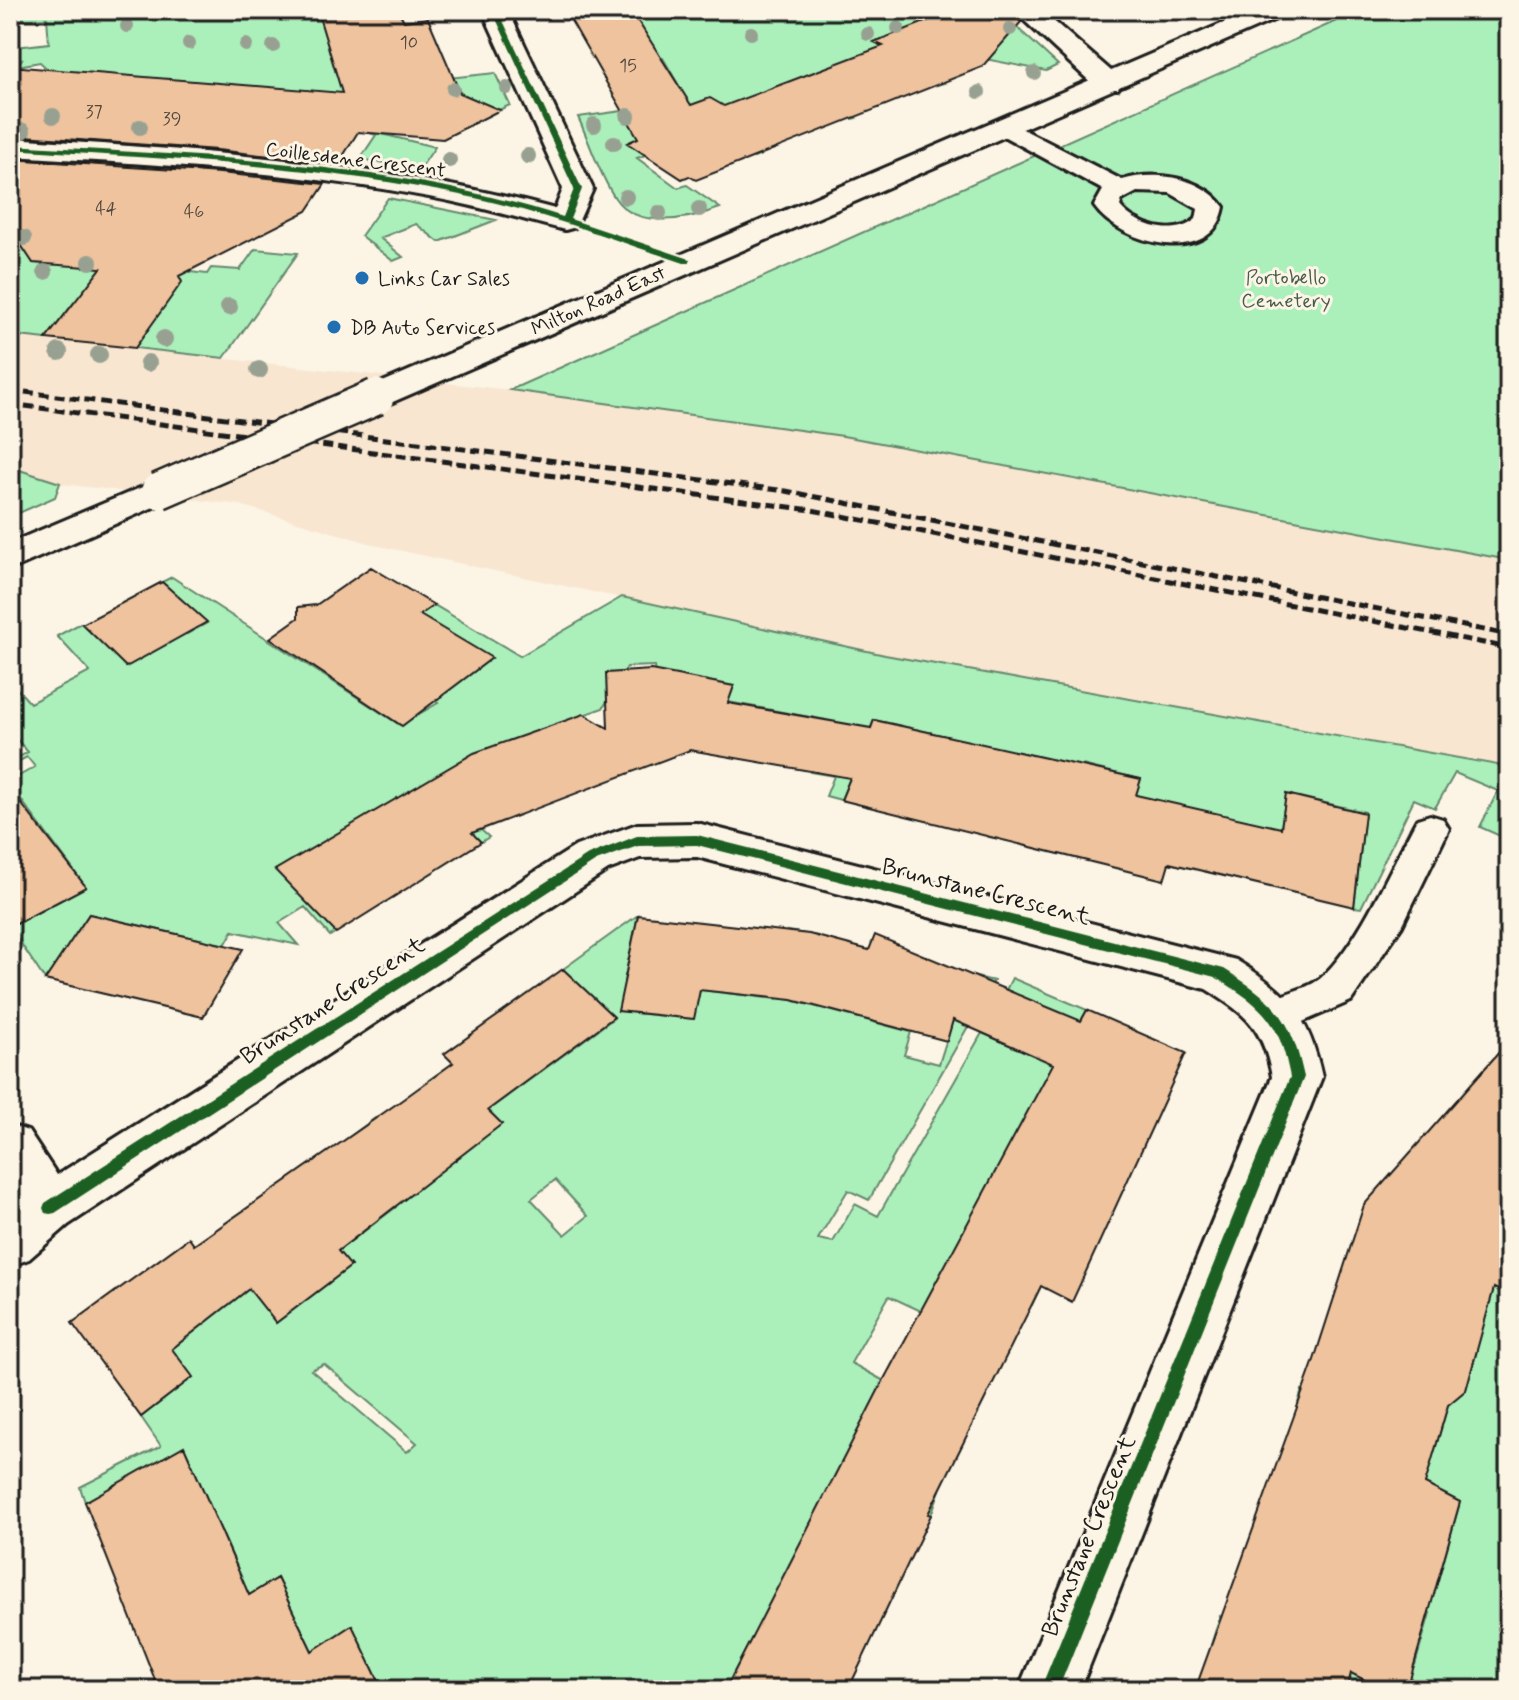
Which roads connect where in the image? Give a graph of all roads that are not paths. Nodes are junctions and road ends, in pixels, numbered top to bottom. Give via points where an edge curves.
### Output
1 (495, 10) edge
2 (1026, 10) edge
3 (1276, 10) edge
4 (1108, 83) junction
5 (1003, 126) junction
6 (10, 147) edge
7 (1120, 189) dead end
8 (10, 558) edge
9 (1430, 829) dead end
10 (1277, 1016) junction
11 (10, 1147) edge
12 (50, 1208) junction
13 (10, 1242) edge
14 (1049, 1690) edge

1 - 6 street, Coillesdene Crescent via 578,189 565,221 473,195 368,178
2 - 4 street
3 - 4 street, Milton Road East
4 - 5 street, Milton Road East
5 - 7 lane
5 - 8 street, Milton Road East, bridge
9 - 10 lane via 1388,915 1337,989
10 - 12 street, Brunstane Crescent via 1219,973 697,840 637,841 592,858
10 - 14 street, Brunstane Crescent via 1291,1041 1297,1077
11 - 12 street
12 - 13 street, Brunstane Crescent

